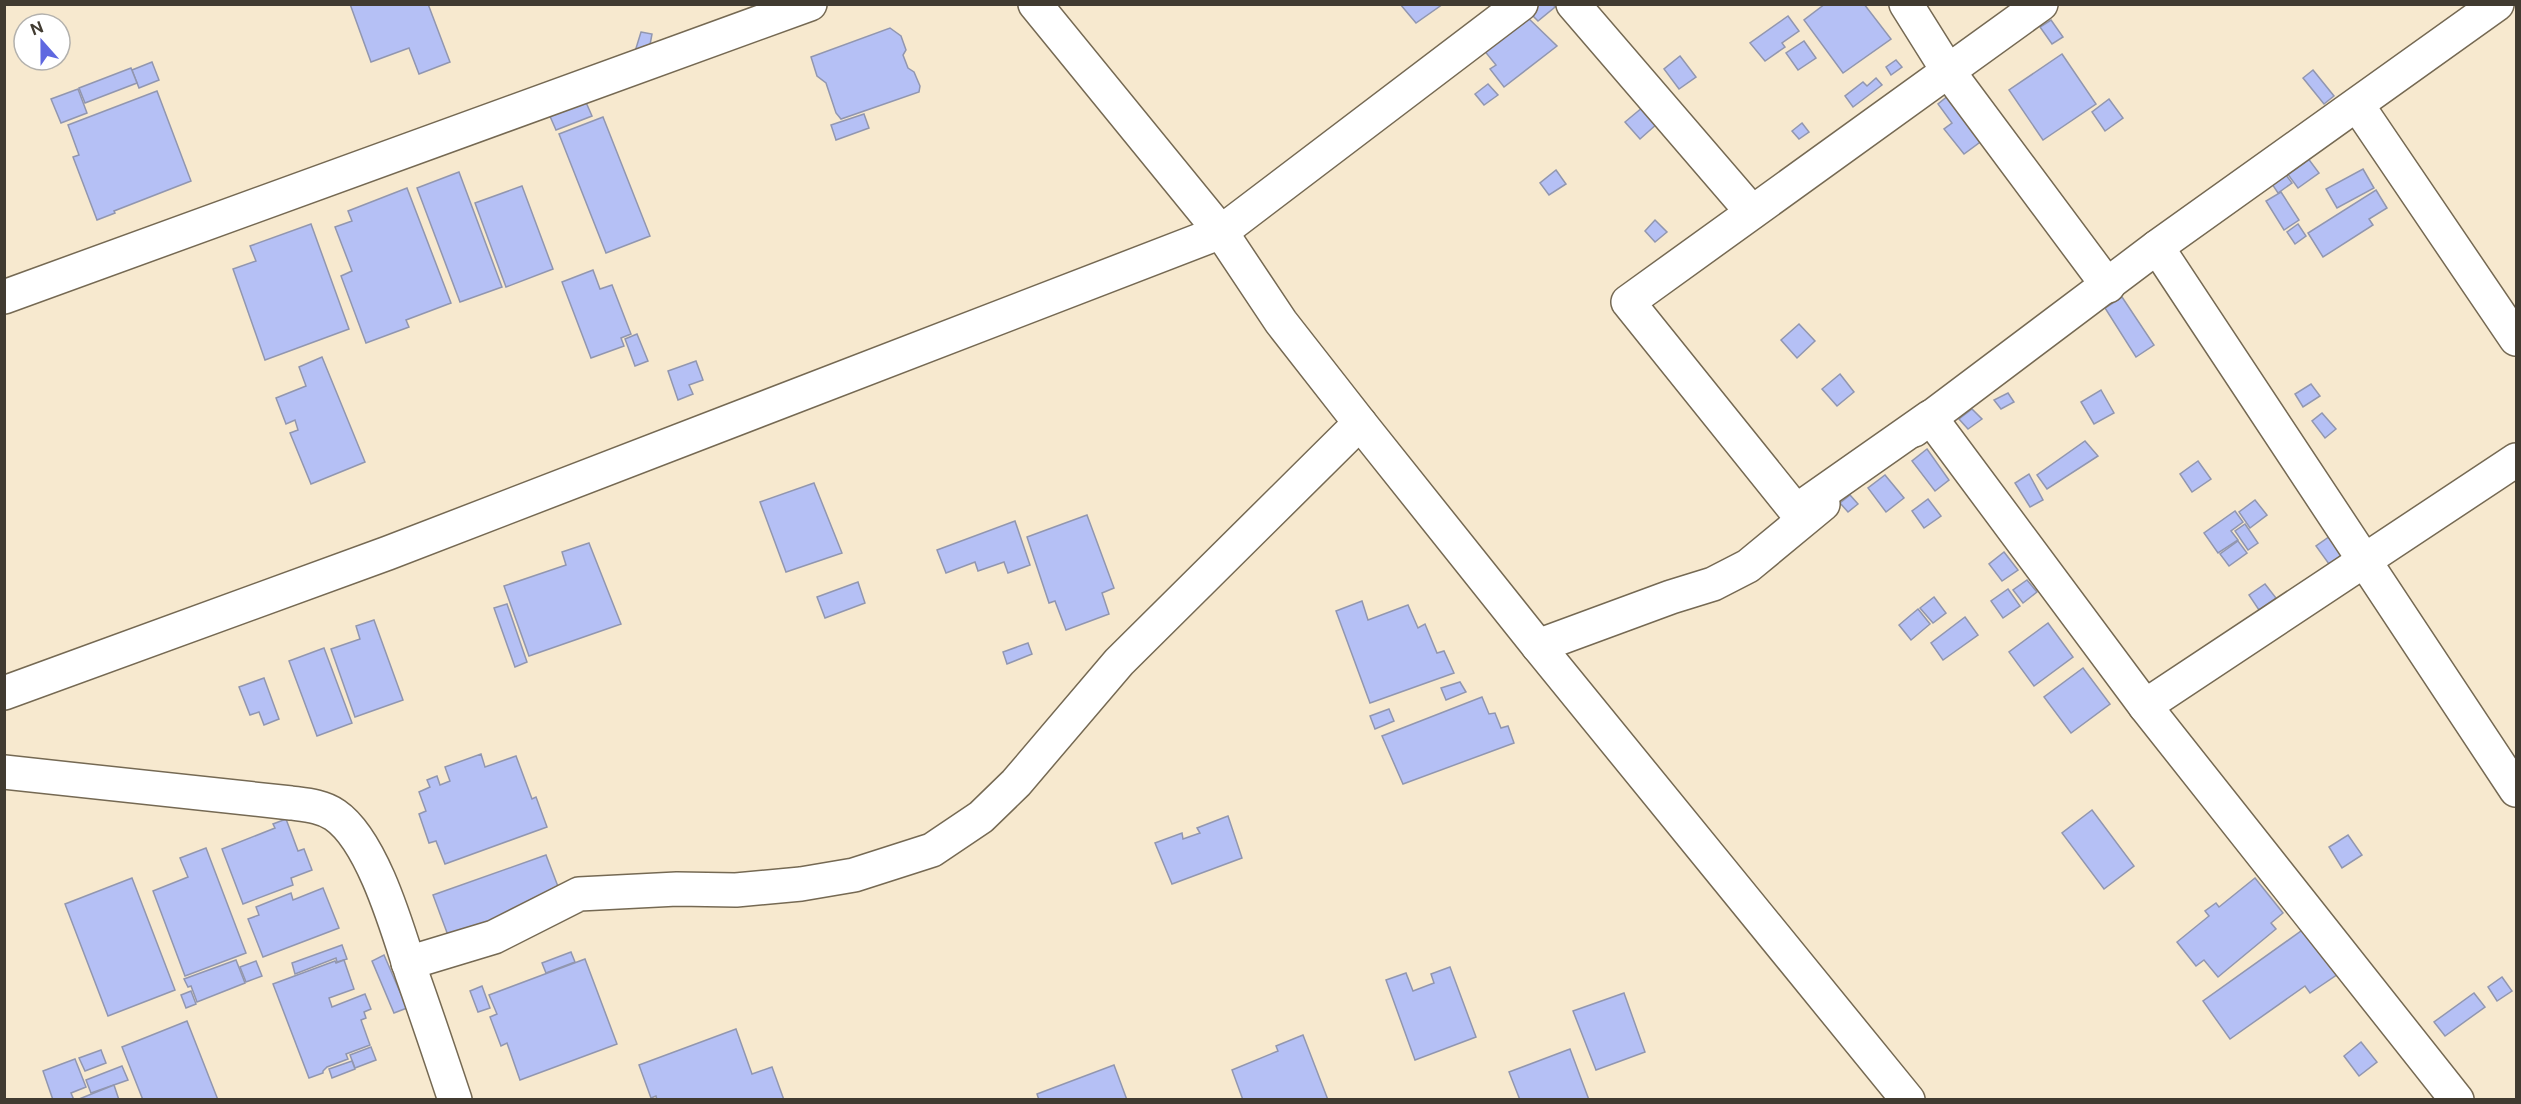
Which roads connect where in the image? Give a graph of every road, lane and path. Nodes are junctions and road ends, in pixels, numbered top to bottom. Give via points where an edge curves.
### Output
1 (810, 4) edge
2 (1035, 4) edge
3 (1521, 4) edge
4 (1573, 4) edge
5 (1906, 4) edge
6 (2041, 4) edge
7 (2497, 4) edge
8 (1948, 71) junction
9 (2358, 106) junction
10 (1752, 212) junction
11 (1221, 232) junction
12 (2157, 247) junction
13 (2108, 286) junction
14 (4, 297) edge
15 (2517, 339) edge
16 (1930, 417) junction
17 (1360, 423) junction
18 (2517, 460) edge
19 (2366, 560) junction
20 (1538, 646) junction
21 (4, 693) edge
22 (2145, 706) junction
23 (4, 772) edge
24 (2517, 790) edge
25 (408, 963) junction
26 (455, 1100) edge
27 (1908, 1100) edge
28 (2457, 1100) edge

1 - 14 street
2 - 11 street
3 - 11 street
4 - 10 street
5 - 8 street
6 - 8 street
7 - 9 street
8 - 10 street
8 - 13 street
9 - 12 street
9 - 15 street
10 - 16 street via 1628,302 1796,511
11 - 17 street via 1281,322
11 - 21 street via 388,553
12 - 13 street
12 - 19 street
13 - 16 street
16 - 20 street via 1748,566 1713,584
16 - 22 street
17 - 20 street
17 - 25 street via 1119,662 1016,783 988,810 932,850 854,874 801,884 736,890 579,894 494,937
18 - 19 street
19 - 22 street
19 - 24 street
20 - 27 street
22 - 28 street
23 - 25 street via 291,803 335,815 352,832 372,867 392,911
25 - 26 street

